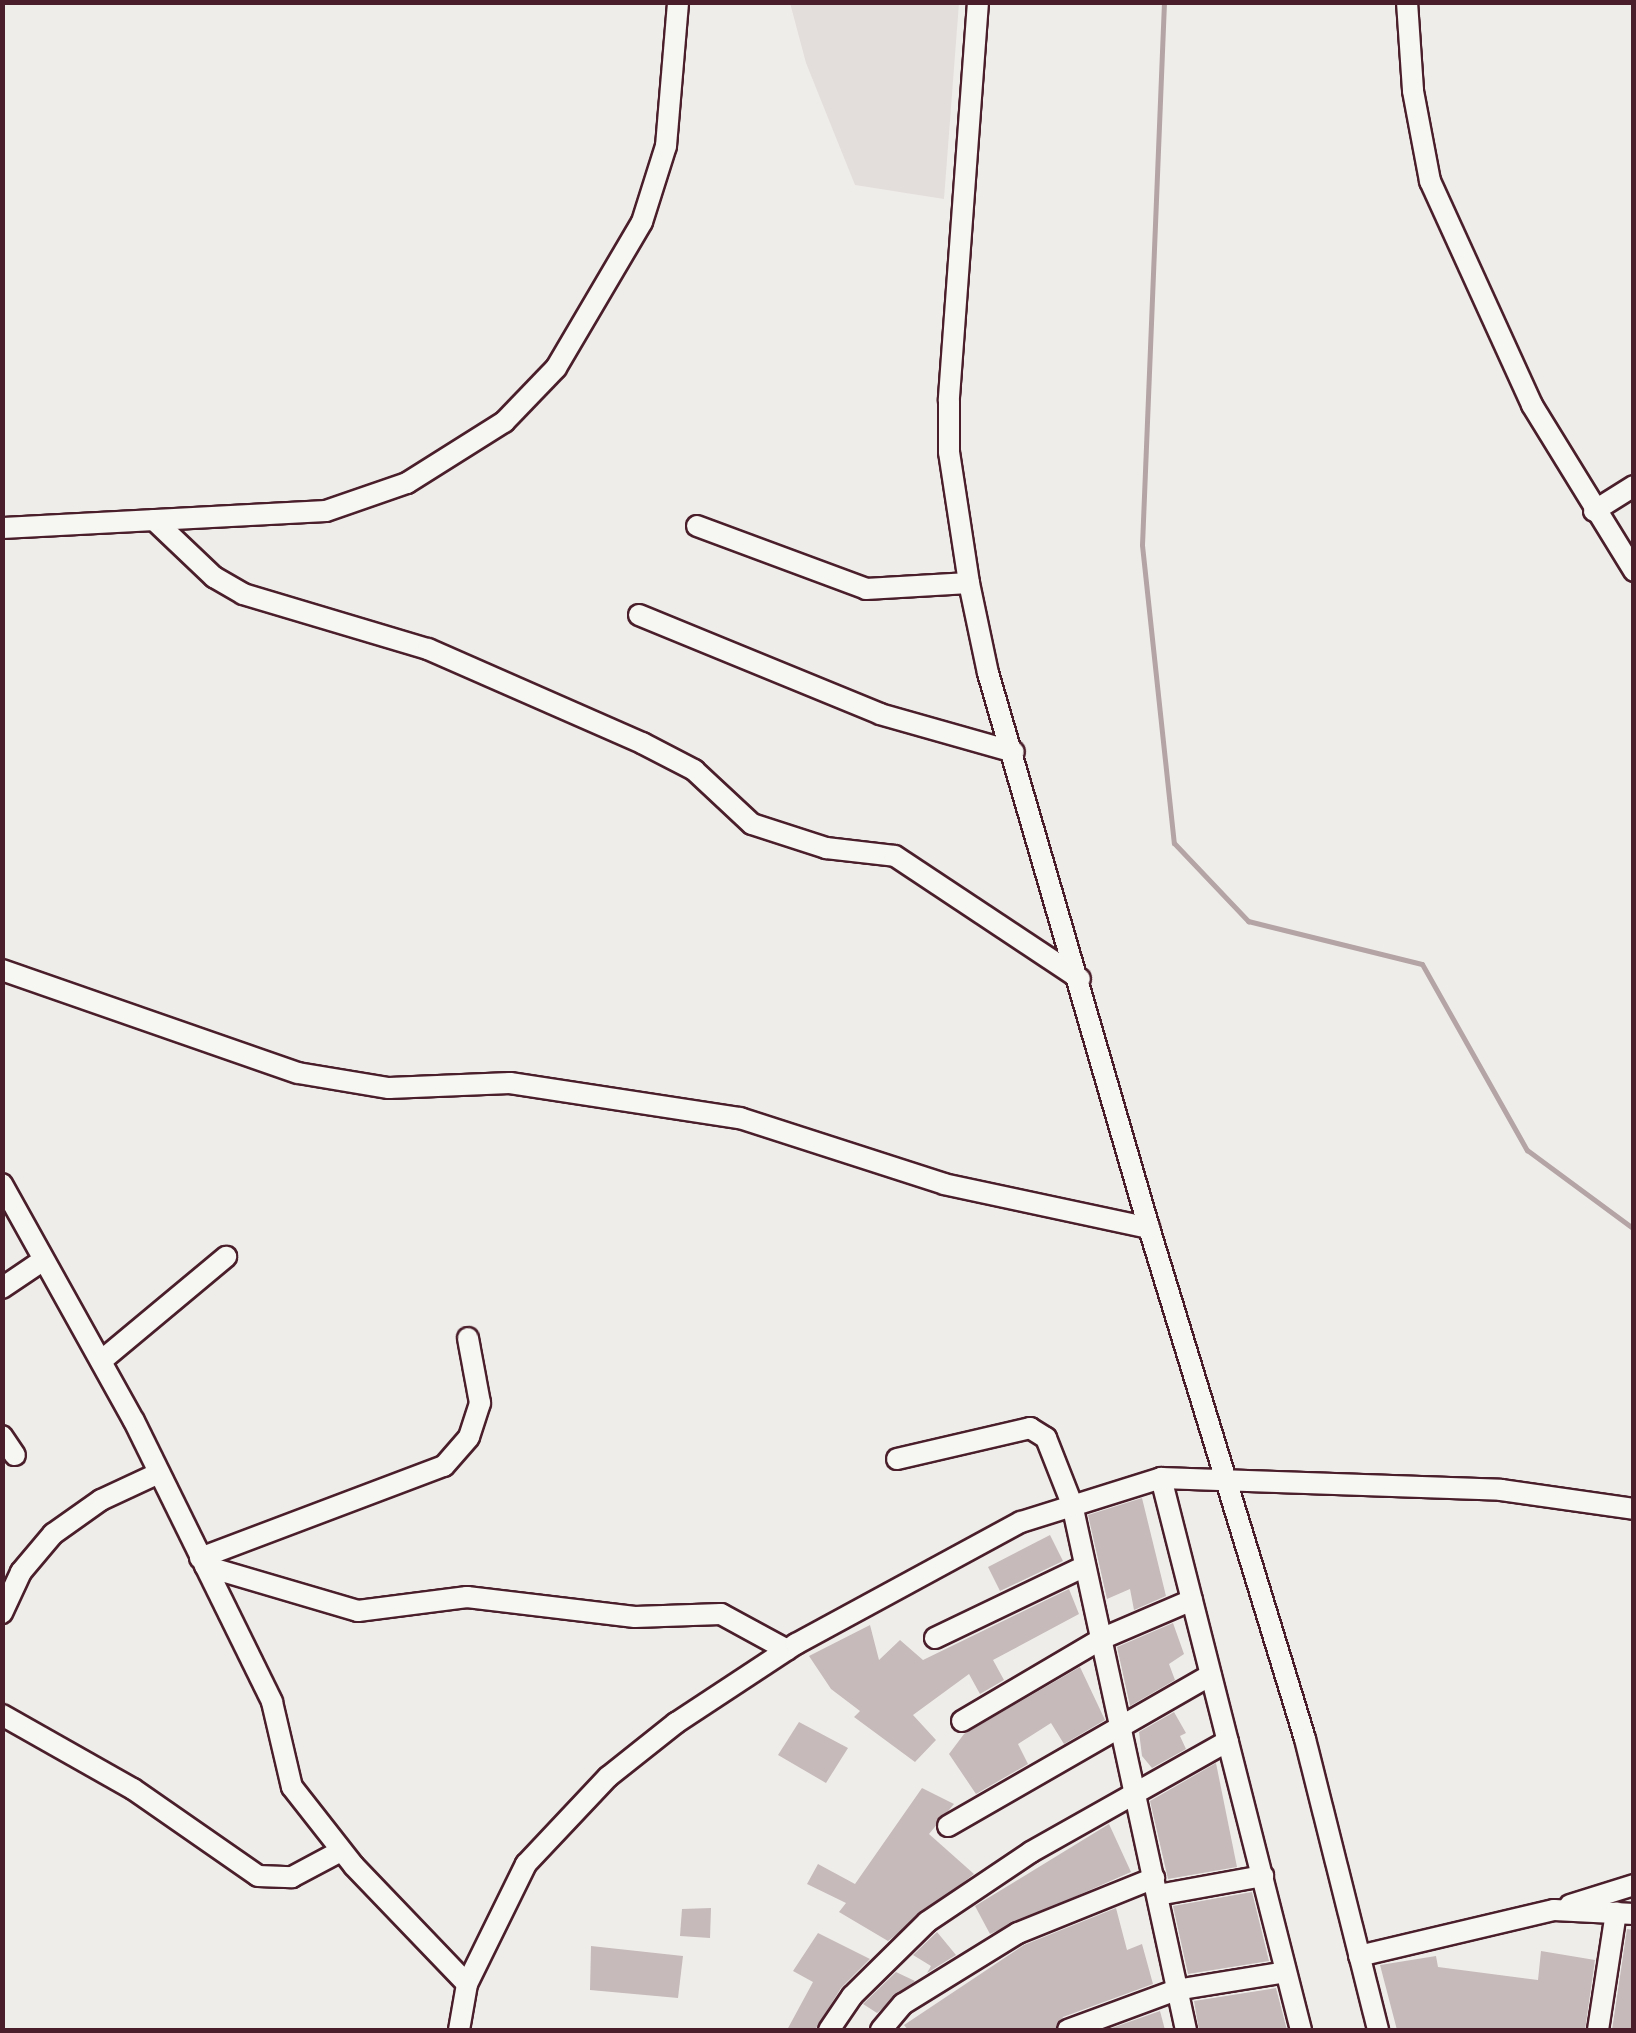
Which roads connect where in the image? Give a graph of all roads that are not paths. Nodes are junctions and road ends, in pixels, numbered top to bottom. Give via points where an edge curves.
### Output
1 (678, 2) edge
2 (978, 2) edge
3 (1407, 2) edge
4 (1634, 486) edge
5 (1594, 512) junction
6 (154, 520) junction
7 (697, 526) dead end
8 (2, 528) edge
9 (1634, 571) edge
10 (969, 583) junction
11 (639, 614) dead end
12 (1014, 752) junction
13 (2, 970) edge
14 (1080, 979) junction
15 (2, 1184) edge
16 (1149, 1228) junction
17 (226, 1257) dead end
18 (42, 1261) junction
19 (2, 1288) edge
20 (468, 1338) dead end
21 (102, 1361) junction
22 (2, 1436) edge
23 (16, 1455) dead end
24 (896, 1459) dead end
25 (159, 1472) junction
26 (1161, 1478) junction
27 (1223, 1478) junction
28 (1072, 1504) junction
29 (1634, 1508) edge
30 (203, 1562) junction
31 (1086, 1566) junction
32 (1192, 1600) junction
33 (2, 1613) edge
34 (935, 1638) dead end
35 (1101, 1639) junction
36 (787, 1650) junction
37 (1211, 1675) junction
38 (2, 1715) edge
39 (962, 1722) dead end
40 (1120, 1722) junction
41 (1228, 1741) junction
42 (1135, 1793) junction
43 (948, 1826) dead end
44 (342, 1851) junction
45 (1262, 1876) junction
46 (1634, 1884) edge
47 (1156, 1886) junction
48 (1554, 1910) junction
49 (1625, 1913) edge
50 (1359, 1956) junction
51 (1286, 1972) junction
52 (467, 1984) junction
53 (1176, 1990) junction
54 (456, 2027) edge
55 (828, 2030) edge
56 (881, 2030) edge
57 (1068, 2030) edge
58 (1186, 2030) edge
59 (1301, 2030) edge
60 (1378, 2030) edge
61 (1598, 2030) edge

1 - 6 street via 670,122 654,194 570,348 525,404 442,462 352,504 276,518
2 - 10 street via 948,400
3 - 5 street via 1413,92 1430,181 1532,405
4 - 5 street
5 - 9 street
6 - 8 street
6 - 14 street via 214,578 244,594 428,649 642,742 694,770 752,824 826,848 895,856
7 - 10 street via 866,588
10 - 12 street
11 - 12 street via 880,714
12 - 14 street
13 - 16 street via 298,1073 388,1088 510,1083 740,1118 944,1184
14 - 16 street
15 - 18 street
16 - 27 street
17 - 21 street
18 - 19 street
18 - 21 street
20 - 30 street via 480,1403 469,1437 444,1466
21 - 25 street
22 - 23 street
24 - 28 street via 1041,1431
25 - 30 street
25 - 33 street via 101,1500 53,1534 22,1572
26 - 27 street
26 - 28 street
26 - 32 street
27 - 29 street via 1501,1490
27 - 50 street via 1305,1739
28 - 31 street
28 - 36 street via 1021,1522
30 - 36 street via 358,1610 467,1597 635,1617 721,1614
30 - 44 street via 272,1702 292,1786
31 - 34 street
31 - 35 street
32 - 35 street
32 - 37 street
35 - 39 street
35 - 40 street
36 - 52 street via 676,1723 548,1836 526,1864
37 - 40 street
37 - 41 street
38 - 44 street via 132,1789 258,1876 292,1876
40 - 42 street
40 - 43 street
41 - 42 street
41 - 45 street
42 - 47 street
42 - 55 street via 1030,1852 927,1922 852,1996
44 - 52 street
45 - 47 street
45 - 51 street
46 - 48 street
47 - 53 street
47 - 56 street via 1018,1933 903,2004
48 - 49 street
48 - 50 street
49 - 61 street
50 - 60 street
51 - 53 street
51 - 59 street
52 - 54 street
53 - 57 street
53 - 58 street

